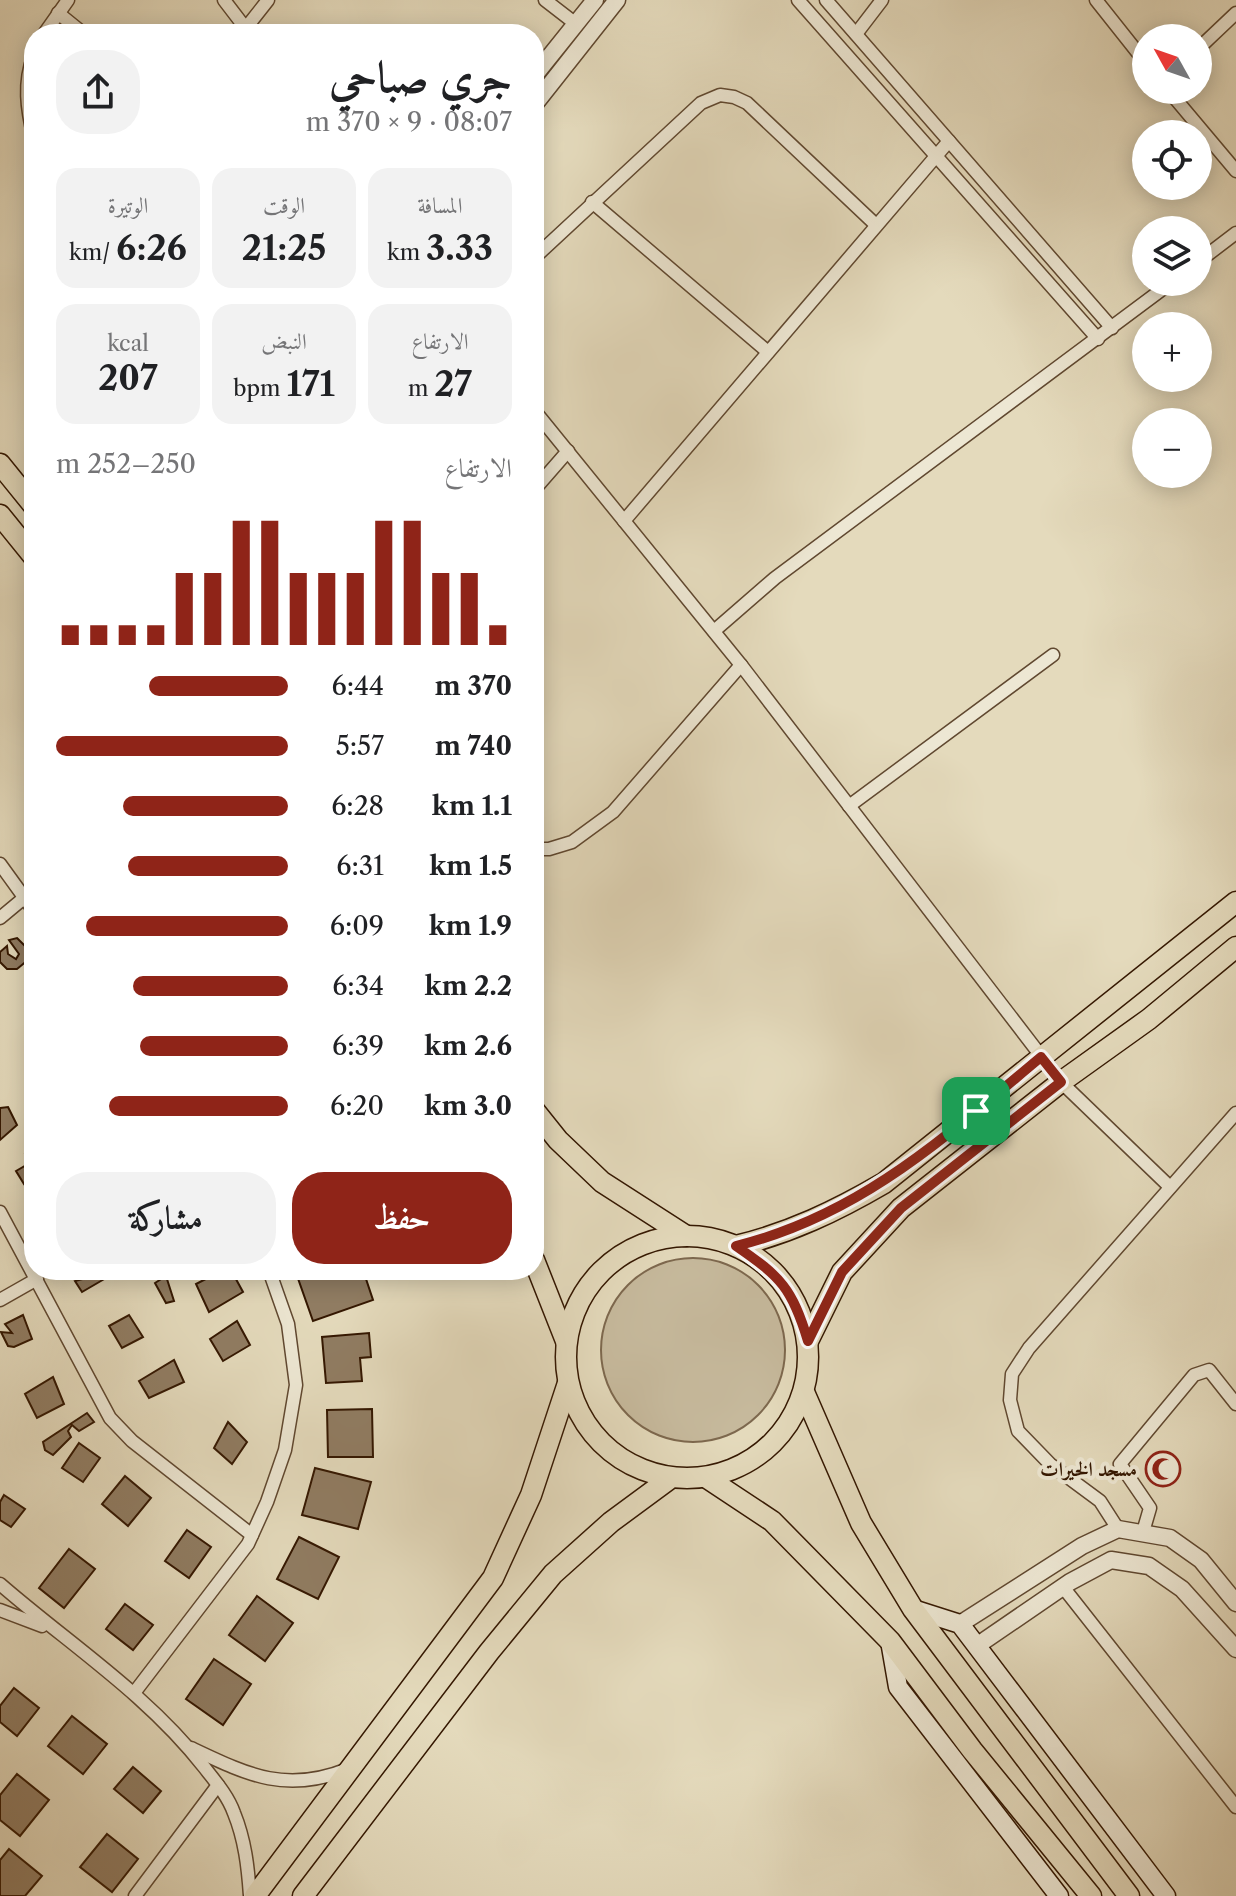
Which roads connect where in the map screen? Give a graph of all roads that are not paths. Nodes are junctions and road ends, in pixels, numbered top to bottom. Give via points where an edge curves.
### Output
1 (68, 0) edge
2 (224, 0) edge
3 (268, 0) edge
4 (545, 0) edge
5 (595, 0) edge
6 (617, 0) edge
7 (798, 0) edge
8 (826, 0) edge
9 (882, 0) edge
10 (1096, 0) edge
11 (58, 13) junction
12 (1236, 13) edge
13 (51, 24) edge
14 (72, 24) edge
15 (243, 24) edge
16 (253, 24) edge
17 (576, 24) junction
18 (856, 34) junction
19 (1212, 36) edge
20 (1132, 45) edge
21 (544, 64) edge
22 (544, 92) edge
23 (1180, 104) edge
24 (949, 141) junction
25 (936, 156) junction
26 (1236, 171) edge
27 (592, 202) junction
28 (876, 225) junction
29 (1236, 233) edge
30 (544, 248) edge
31 (1212, 251) edge
32 (1154, 296) edge
33 (1112, 328) junction
34 (1098, 339) junction
35 (768, 352) junction
36 (544, 422) edge
37 (568, 451) junction
38 (0, 464) edge
39 (544, 479) edge
40 (24, 494) edge
41 (0, 515) edge
42 (624, 521) junction
43 (24, 545) edge
44 (714, 631) junction
45 (1053, 655) dead end
46 (741, 665) junction
47 (849, 806) junction
48 (544, 849) edge
49 (0, 864) edge
50 (24, 898) joint
51 (1236, 902) edge
52 (0, 918) edge
53 (1236, 947) edge
54 (1041, 1057) junction
55 (1061, 1082) junction
56 (1236, 1113) edge
57 (544, 1122) edge
58 (1170, 1187) junction
59 (0, 1212) edge
60 (686, 1236) junction
61 (736, 1246) junction
62 (24, 1255) edge
63 (35, 1280) edge
64 (38, 1280) edge
65 (273, 1280) edge
66 (542, 1280) edge
67 (0, 1300) edge
68 (566, 1341) junction
69 (808, 1341) junction
70 (568, 1383) junction
71 (804, 1392) junction
72 (1236, 1404) edge
73 (707, 1478) junction
74 (668, 1480) junction
75 (1118, 1529) junction
76 (1143, 1532) junction
77 (252, 1535) junction
78 (0, 1584) edge
79 (1063, 1587) junction
80 (1236, 1603) edge
81 (913, 1609) junction
82 (0, 1610) edge
83 (960, 1624) junction
84 (51, 1629) junction
85 (890, 1641) junction
86 (978, 1645) junction
87 (1236, 1649) edge
88 (134, 1693) junction
89 (188, 1747) junction
90 (350, 1768) junction
91 (218, 1785) junction
92 (1236, 1807) edge
93 (135, 1896) edge
94 (252, 1896) edge
95 (303, 1896) edge
96 (1059, 1896) edge
97 (1091, 1896) edge
98 (1129, 1896) edge
99 (1166, 1896) edge

1 - 11 street
2 - 15 street
3 - 16 street
4 - 17 street
5 - 17 street
6 - 22 street
7 - 25 street
8 - 18 street
9 - 18 street
10 - 20 street
11 - 13 street
11 - 14 street
12 - 19 street
17 - 21 street
18 - 24 street
23 - 26 street
24 - 25 street
24 - 33 street
25 - 28 street
25 - 34 street
27 - 28 street via 685,116 720,95 755,110
27 - 30 street
27 - 35 street
28 - 35 street
29 - 31 street
32 - 33 street
33 - 34 street
34 - 44 street via 775,578
35 - 42 street
36 - 37 street
37 - 39 street
37 - 42 street
38 - 40 main road
41 - 43 main road
42 - 44 street
44 - 46 street
45 - 47 street
46 - 47 street
46 - 48 street via 613,812 572,842
47 - 54 street
49 - 50 street
50 - 52 street
51 - 54 main road
53 - 55 main road
54 - 55 street
54 - 61 main road via 884,1183 837,1211 775,1237
55 - 58 street
55 - 69 main road via 901,1208 842,1272
56 - 58 street
57 - 60 main road via 602,1182
58 - 75 street via 1012,1374 1010,1400 1018,1431 1050,1464 1100,1501
59 - 62 street
60 - 61 main road
60 - 68 main road via 635,1247 608,1265 581,1298
61 - 69 main road via 775,1273 797,1304
63 - 67 street
64 - 77 street via 110,1418
65 - 77 street via 288,1324 296,1385 285,1450
66 - 68 main road
68 - 70 main road
69 - 71 main road
70 - 74 main road via 578,1412 604,1447
70 - 90 main road via 531,1495 493,1578
71 - 73 main road via 776,1440 741,1467
71 - 81 main road via 861,1523
72 - 76 street via 1209,1370 1194,1375 1120,1464 1150,1508
73 - 74 main road
73 - 85 main road via 772,1521
74 - 95 main road via 553,1574
75 - 76 street
75 - 83 street
76 - 80 street via 1170,1538 1201,1560
77 - 88 street
78 - 84 street
79 - 86 street
79 - 87 street via 1111,1560 1149,1566 1182,1589
79 - 92 street
81 - 83 main road
81 - 98 main road
82 - 84 street
83 - 86 main road
84 - 88 street
85 - 96 main road via 898,1687
85 - 97 main road
86 - 99 main road
88 - 89 street
89 - 90 street via 237,1770 274,1779 320,1781
89 - 91 street
90 - 94 main road
91 - 93 street
91 - 94 street via 233,1810 248,1856

